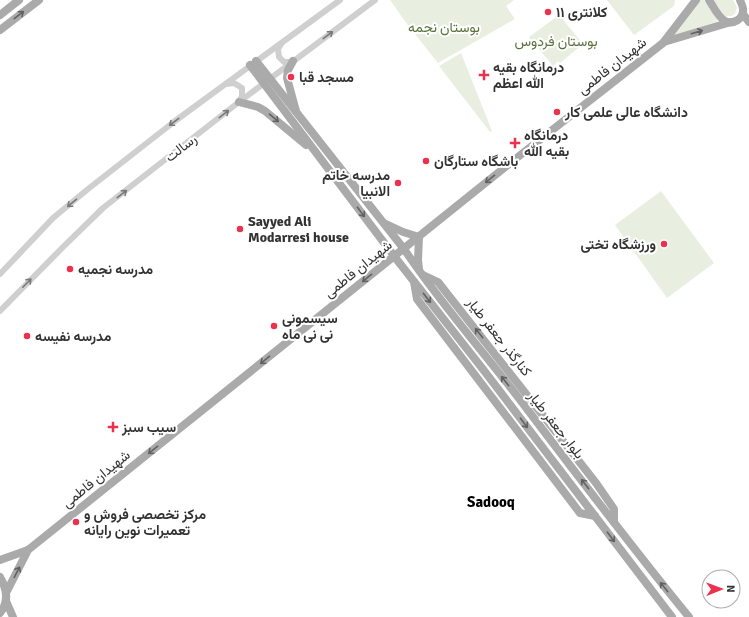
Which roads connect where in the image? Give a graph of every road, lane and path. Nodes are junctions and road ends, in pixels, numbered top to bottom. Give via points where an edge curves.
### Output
1 (19, 0) edge
2 (39, 0) edge
3 (340, 0) edge
4 (375, 0) edge
5 (689, 0) edge
6 (696, 0) edge
7 (709, 0) edge
8 (742, 1) edge
9 (689, 10) junction
10 (743, 14) junction
11 (0, 15) edge
12 (731, 22) junction
13 (749, 22) edge
14 (0, 30) edge
15 (663, 42) junction
16 (282, 43) junction
17 (293, 61) junction
18 (253, 63) junction
19 (266, 81) junction
20 (225, 84) junction
21 (239, 102) junction
22 (298, 115) junction
23 (318, 155) junction
24 (383, 223) junction
25 (419, 237) junction
26 (381, 238) junction
27 (404, 249) junction
28 (394, 256) junction
29 (387, 262) junction
30 (405, 269) junction
31 (420, 272) junction
32 (0, 274) edge
33 (0, 311) edge
34 (28, 550) junction
35 (640, 557) junction
36 (0, 560) edge
37 (632, 565) junction
38 (0, 577) edge
39 (6, 597) junction
40 (0, 613) edge
41 (4, 617) edge
42 (10, 617) edge
43 (13, 617) edge
44 (672, 617) edge
45 (689, 617) edge

1 - 11 main road
14 -> 2 main road
3 - 16 street, رسالت
17 -> 4 street, رسالت
5 - 9 street
6 - 9 main road, شهیدان فاطمی
7 - 12 main road via 723,19
8 - 10 main road
9 - 15 main road, شهیدان فاطمی
10 - 12 main road via 738,20
10 - 13 main road
15 -> 12 main road
15 -> 25 main road, شهیدان فاطمی
16 - 17 street via 278,49 279,57 284,62
16 - 18 street, رسالت
17 - 19 street, رسالت
17 - 22 main road via 287,78
18 - 19 main road
18 - 20 street, رسالت
19 - 21 street, رسالت
19 - 22 main road, بلوار جعفر طیار
19 - 23 main road
20 - 21 street via 234,83 242,88
20 -> 32 street, رسالت via 54,218
21 -> 23 main road via 266,111
33 -> 21 street, رسالت via 103,208
22 - 24 main road, بلوار جعفر طیار
23 -> 26 main road, بلوار جعفر طیار
24 - 25 main road
24 - 27 main road, بلوار جعفر طیار
25 - 27 main road, شهیدان فاطمی
25 - 31 main road
26 - 28 main road, بلوار جعفر طیار
26 - 29 main road
27 - 28 main road, شهیدان فاطمی
27 - 31 main road, بلوار جعفر طیار
28 - 29 main road, شهیدان فاطمی
28 - 30 main road, بلوار جعفر طیار
29 - 30 main road
29 -> 34 main road, شهیدان فاطمی
30 -> 37 main road, بلوار جعفر طیار
35 -> 31 main road, بلوار جعفر طیار
34 - 36 main road
39 -> 34 main road
35 - 37 main road
45 -> 35 main road, بلوار جعفر طیار
37 - 44 main road, بلوار جعفر طیار
38 - 39 main road
39 - 40 main road
39 - 43 main road
41 - 42 main road

